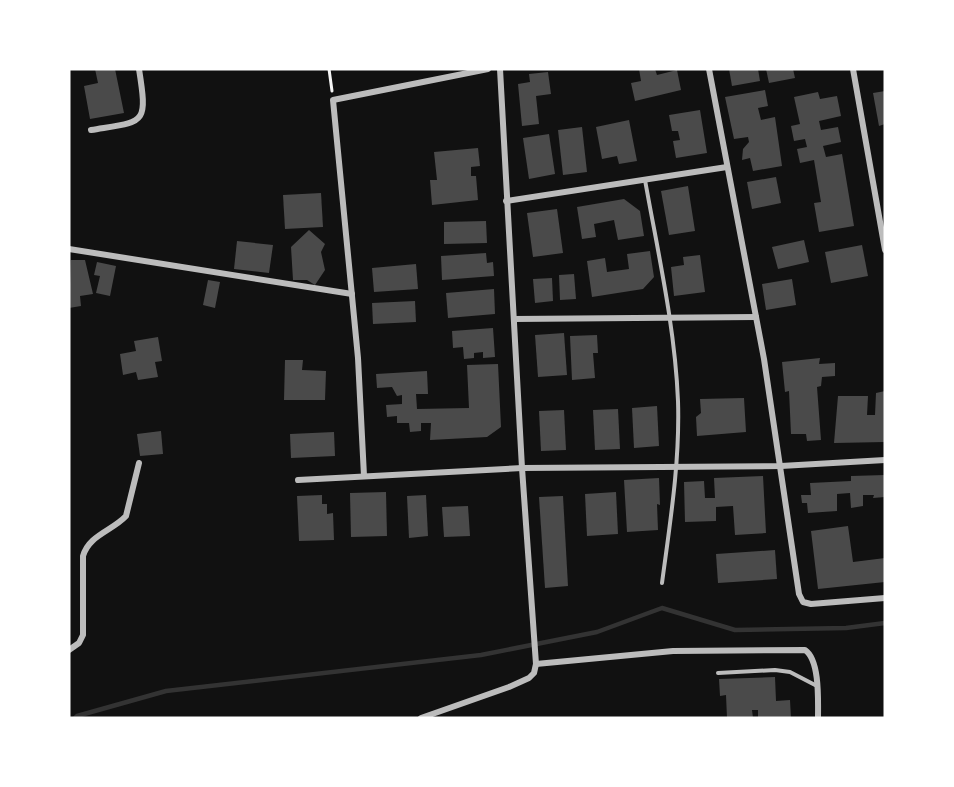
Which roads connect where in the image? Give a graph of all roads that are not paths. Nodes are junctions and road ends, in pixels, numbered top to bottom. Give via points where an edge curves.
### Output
1 (139, 69) edge
2 (488, 69) edge
3 (500, 69) edge
4 (709, 69) edge
5 (853, 69) edge
6 (91, 130) dead end
7 (727, 167) junction
8 (645, 179) junction
9 (506, 201) junction
10 (69, 249) edge
11 (885, 250) edge
12 (352, 294) junction
13 (669, 317) junction
14 (756, 317) junction
15 (514, 319) junction
16 (885, 460) edge
17 (138, 463) dead end
18 (781, 466) junction
19 (522, 468) junction
20 (676, 468) junction
21 (364, 476) junction
22 (298, 480) dead end
23 (662, 583) dead end
24 (885, 598) edge
25 (69, 650) edge
26 (536, 661) junction
27 (718, 673) dead end
28 (817, 686) junction
29 (421, 718) edge
30 (819, 718) edge

1 - 6 street via 145,104 141,115 135,122
2 - 12 street via 333,100
3 - 9 street
4 - 7 street
5 - 11 street
7 - 8 street
7 - 14 street
8 - 9 street
8 - 13 lane
9 - 15 street
10 - 12 street
12 - 21 street
13 - 14 street
13 - 15 street
13 - 20 lane via 678,402
14 - 18 street
15 - 19 street
16 - 18 street
17 - 25 street via 126,516 85,550 82,635
18 - 20 street
18 - 24 street via 797,586 803,602
19 - 20 street
19 - 21 street
19 - 26 street
20 - 23 lane
21 - 22 street
26 - 28 street via 673,651 802,650 812,657
26 - 29 street via 529,678
27 - 28 lane via 776,670 790,672
28 - 30 street

